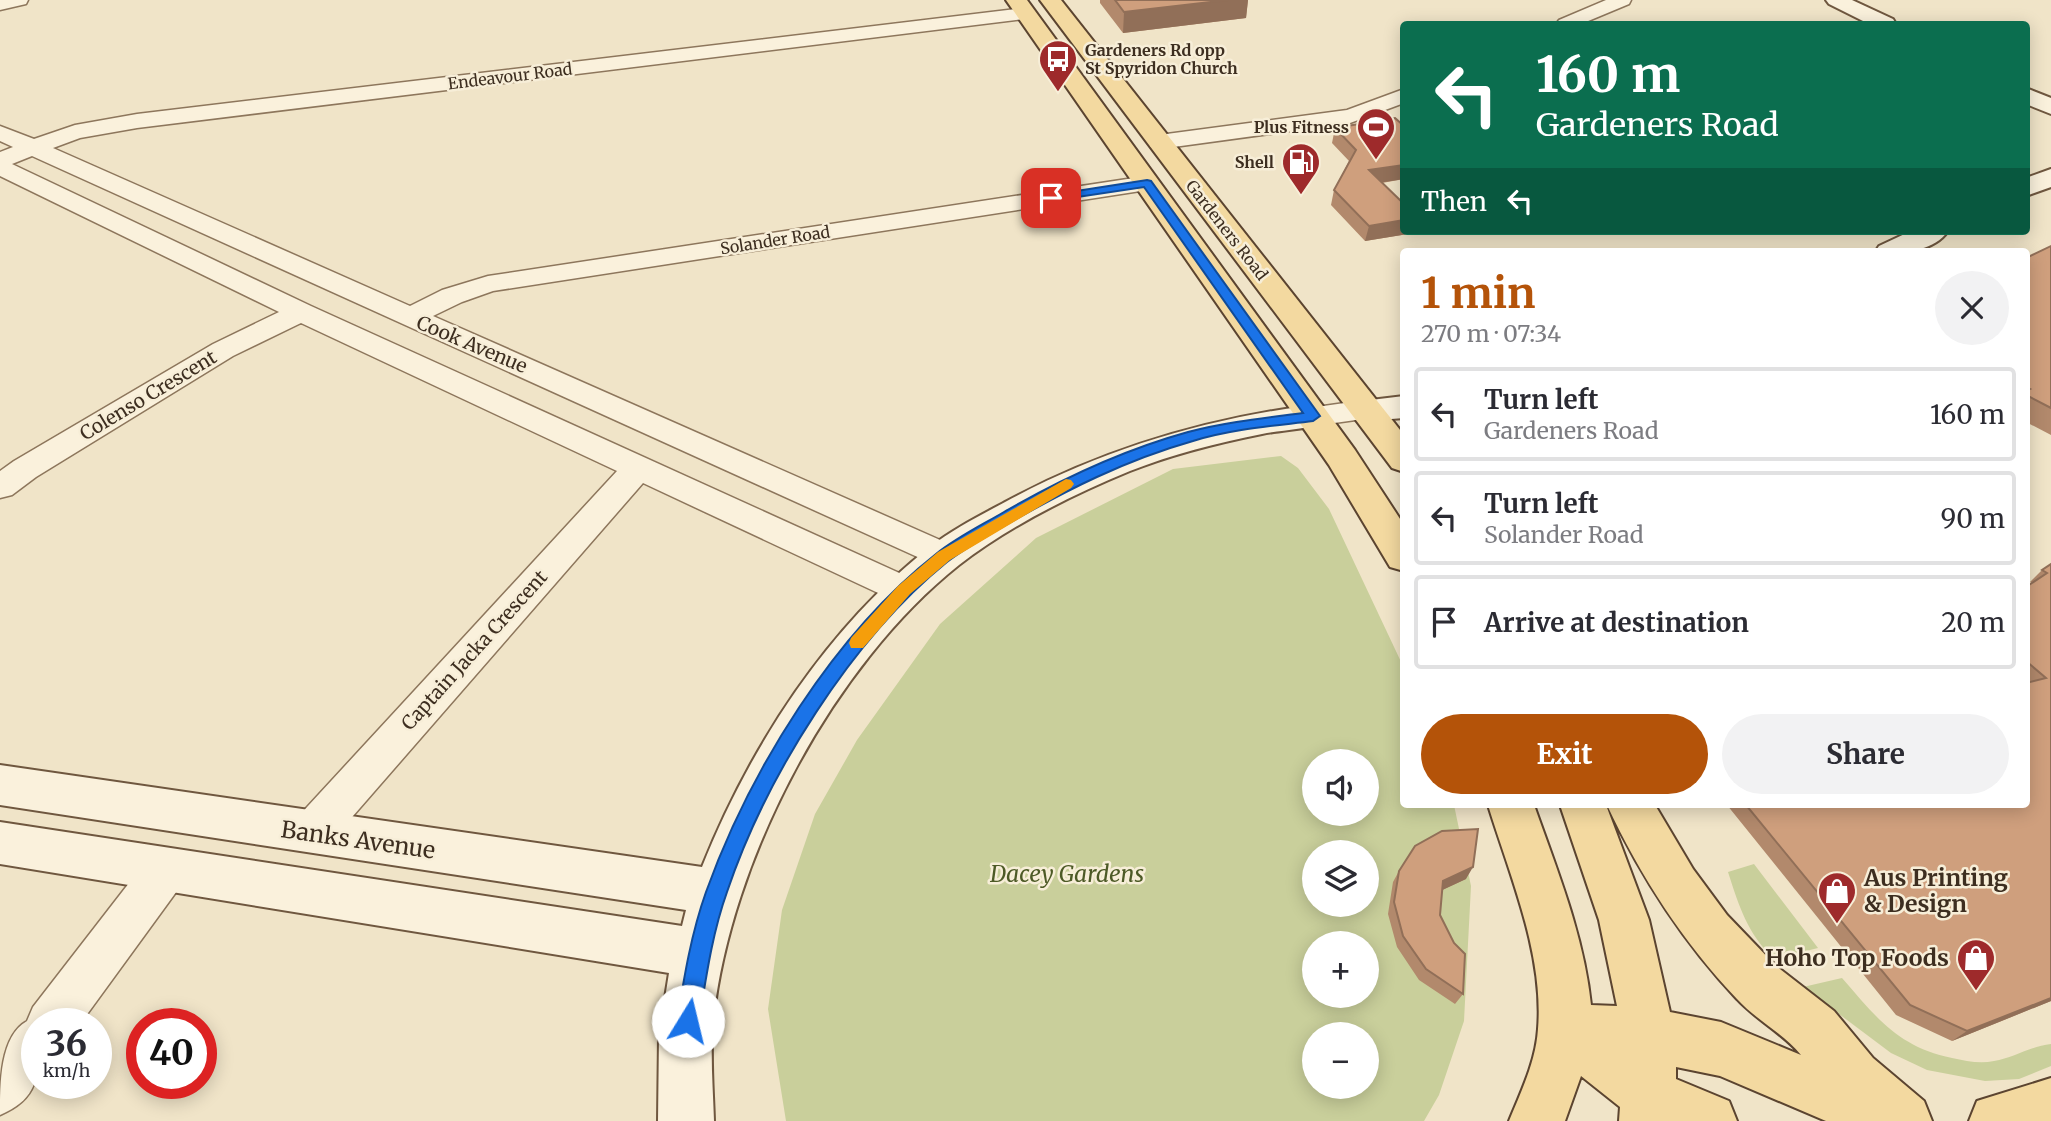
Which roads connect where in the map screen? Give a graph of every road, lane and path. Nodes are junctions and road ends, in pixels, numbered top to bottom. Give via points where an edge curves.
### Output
1 (19, 0) edge
2 (1050, 0) edge
3 (1622, 0) edge
4 (1836, 0) edge
5 (0, 4) edge
6 (1021, 7) edge
7 (1573, 21) edge
8 (1879, 21) edge
9 (2030, 96) edge
10 (1400, 97) edge
11 (2051, 107) edge
12 (0, 133) edge
13 (1159, 142) junction
14 (33, 147) junction
15 (0, 160) edge
16 (0, 167) edge
17 (2051, 177) edge
18 (1147, 183) junction
19 (2030, 186) edge
20 (1925, 235) edge
21 (1898, 248) edge
22 (301, 312) junction
23 (409, 317) junction
24 (1400, 407) edge
25 (1366, 410) junction
26 (1313, 416) junction
27 (1400, 455) edge
28 (638, 468) junction
29 (0, 487) edge
30 (1400, 551) edge
31 (944, 556) junction
32 (904, 590) junction
33 (0, 785) edge
34 (1512, 808) edge
35 (1584, 808) edge
36 (1632, 808) edge
37 (311, 833) junction
38 (0, 843) edge
39 (166, 870) junction
40 (717, 892) junction
41 (699, 953) junction
42 (62, 1008) edge
43 (1565, 1030) junction
44 (1648, 1035) junction
45 (21, 1062) edge
46 (0, 1090) edge
47 (2051, 1106) edge
48 (1648, 1108) edge
49 (686, 1121) edge
50 (1536, 1121) edge
51 (1709, 1121) edge
52 (1893, 1121) edge
53 (1904, 1121) edge
54 (1997, 1121) edge

1 - 5 street
2 - 13 main road, Gardeners Road
3 - 7 street
4 - 8 street
6 - 14 street, Endeavour Road via 138,121 75,132
6 - 18 main road, Gardeners Road
9 - 11 street
10 - 13 street via 1350,116
12 - 14 street, Cook Avenue
13 - 25 main road, Gardeners Road
14 - 15 street, Endeavour Road
14 - 23 street, Cook Avenue
16 - 22 street
17 - 19 street
18 - 23 street, Solander Road via 488,284
18 - 26 main road, Gardeners Road
20 - 21 street
22 - 28 street
22 - 29 street, Colenso Crescent via 223,350
23 - 31 street, Cook Avenue
24 - 25 street
25 - 26 street
25 - 27 main road, Gardeners Road
26 - 30 main road, Gardeners Road
26 - 31 street via 1191,436 1109,464 1057,488
28 - 32 street
28 - 37 street, Captain Jacka Crescent
31 - 32 street
32 - 40 street via 861,638 783,751
33 - 37 street, Banks Avenue
34 - 43 main road via 1553,940
35 - 44 main road via 1635,953
36 - 53 main road via 1709,932
37 - 40 street, Banks Avenue
38 - 39 street
39 - 41 street
39 - 42 street
40 - 41 street
41 - 49 street via 684,1044
43 - 44 main road
43 - 48 main road
43 - 50 main road
44 - 48 main road
44 - 52 main road via 1721,1049
45 - 46 street
47 - 54 main road
48 - 51 main road

